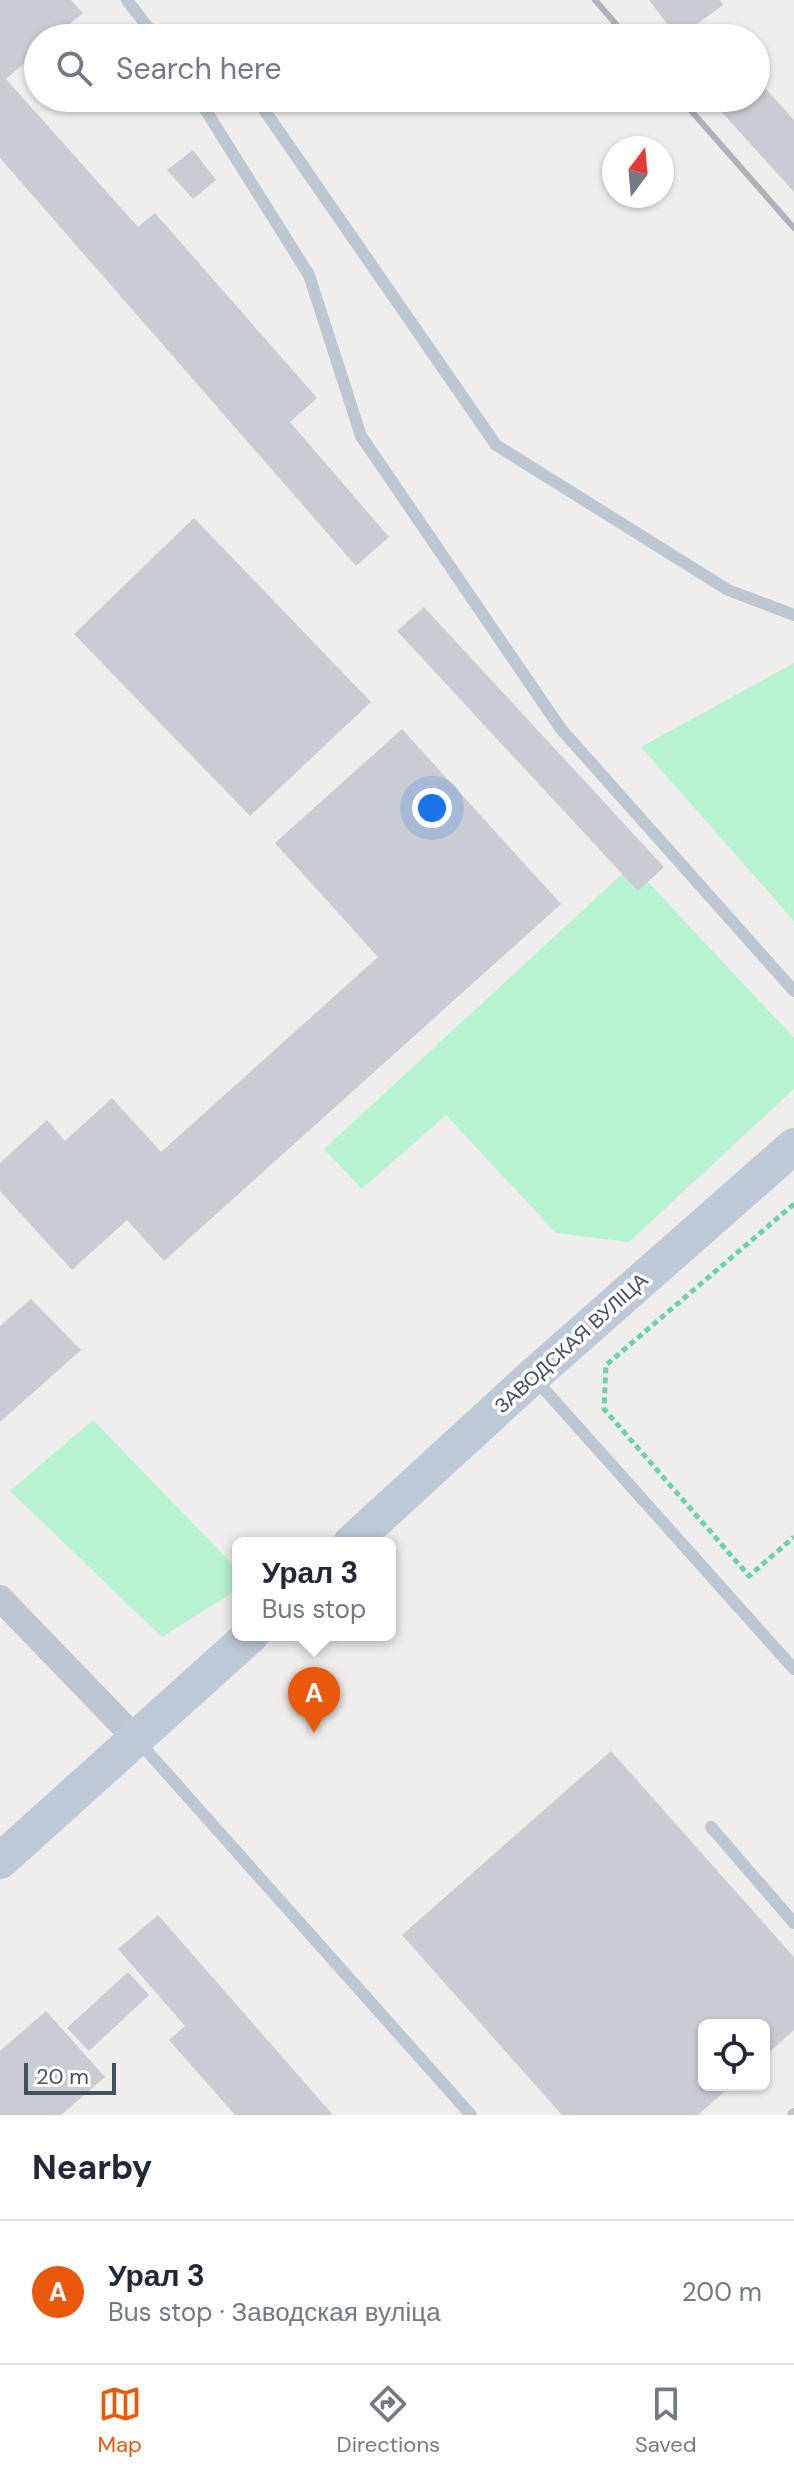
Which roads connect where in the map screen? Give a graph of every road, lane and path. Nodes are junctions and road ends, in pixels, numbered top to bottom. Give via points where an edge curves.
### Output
1 (127, 0) edge
2 (145, 24) edge
3 (207, 112) edge
4 (266, 112) edge
5 (794, 615) edge
6 (794, 991) edge
7 (794, 1146) edge
8 (794, 1204) edge
9 (533, 1376) junction
10 (358, 1537) edge
11 (794, 1537) edge
12 (0, 1598) edge
13 (244, 1641) edge
14 (794, 1669) edge
15 (137, 1740) junction
16 (711, 1827) dead end
17 (0, 1861) edge
18 (794, 1923) edge
19 (471, 2115) edge

1 - 2 lane
3 - 6 lane via 309,275 361,436 561,729
4 - 5 lane via 496,445 728,590
7 - 9 main road, ЗАВОДСКАЯ ВУЛІЦА
8 - 11 path via 606,1365 604,1409 749,1576
9 - 10 main road, ЗАВОДСКАЯ ВУЛІЦА
9 - 14 lane
12 - 15 street
13 - 15 main road
15 - 17 main road
15 - 19 lane
16 - 18 lane

